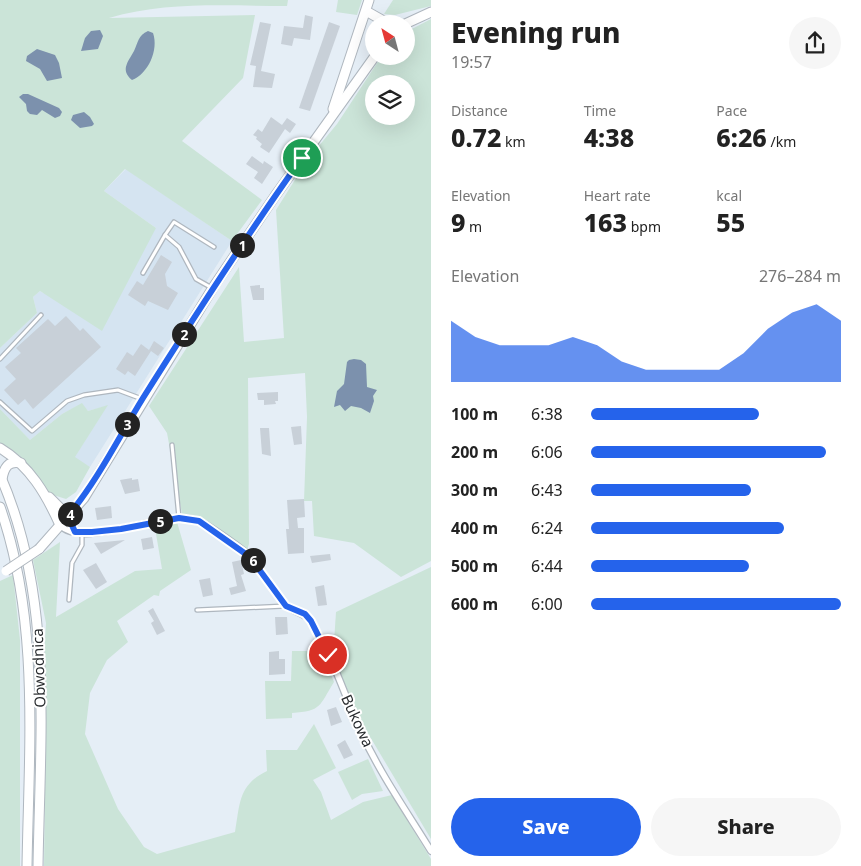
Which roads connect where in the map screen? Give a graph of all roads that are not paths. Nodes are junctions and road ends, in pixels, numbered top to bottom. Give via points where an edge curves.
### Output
1 (369, 0) edge
2 (366, 11) junction
3 (431, 12) edge
4 (373, 15) edge
5 (415, 19) edge
6 (369, 65) edge
7 (331, 117) junction
8 (165, 235) junction
9 (214, 247) dead end
10 (143, 273) dead end
11 (212, 289) junction
12 (41, 315) dead end
13 (0, 359) edge
14 (142, 399) junction
15 (0, 402) edge
16 (172, 445) dead end
17 (0, 448) edge
18 (21, 463) junction
19 (1, 477) edge
20 (43, 492) junction
21 (0, 507) edge
22 (68, 516) junction
23 (179, 518) junction
24 (60, 525) junction
25 (78, 532) junction
26 (2, 572) edge
27 (69, 600) dead end
28 (286, 606) junction
29 (196, 610) dead end
30 (431, 850) edge
31 (26, 866) edge
32 (38, 866) edge

1 - 2 main road
2 - 4 main road
2 - 7 main road
3 - 5 main road
6 - 7 main road
7 - 11 main road
8 - 9 lane via 174,222
8 - 10 lane
8 - 11 lane via 179,247 196,279
11 - 14 main road
12 - 13 lane
14 - 15 lane via 118,390 84,395 67,401 32,431
14 - 22 main road via 84,498
16 - 23 lane
17 - 18 main road
18 - 19 main road via 8,464
18 - 20 main road
19 - 32 main road, Obwodnica via 23,546 38,632
20 - 22 main road
20 - 24 main road
21 - 31 main road, Obwodnica via 15,556 26,627 29,724
22 - 24 main road
22 - 25 street
23 - 25 street, Bukowa via 121,529
23 - 28 street, Bukowa via 199,521 250,557
24 - 25 street via 66,531
24 - 26 main road, bridge via 39,549
25 - 27 lane via 82,545 72,563
28 - 29 lane
28 - 30 street, Bukowa via 305,614 311,621 386,781

